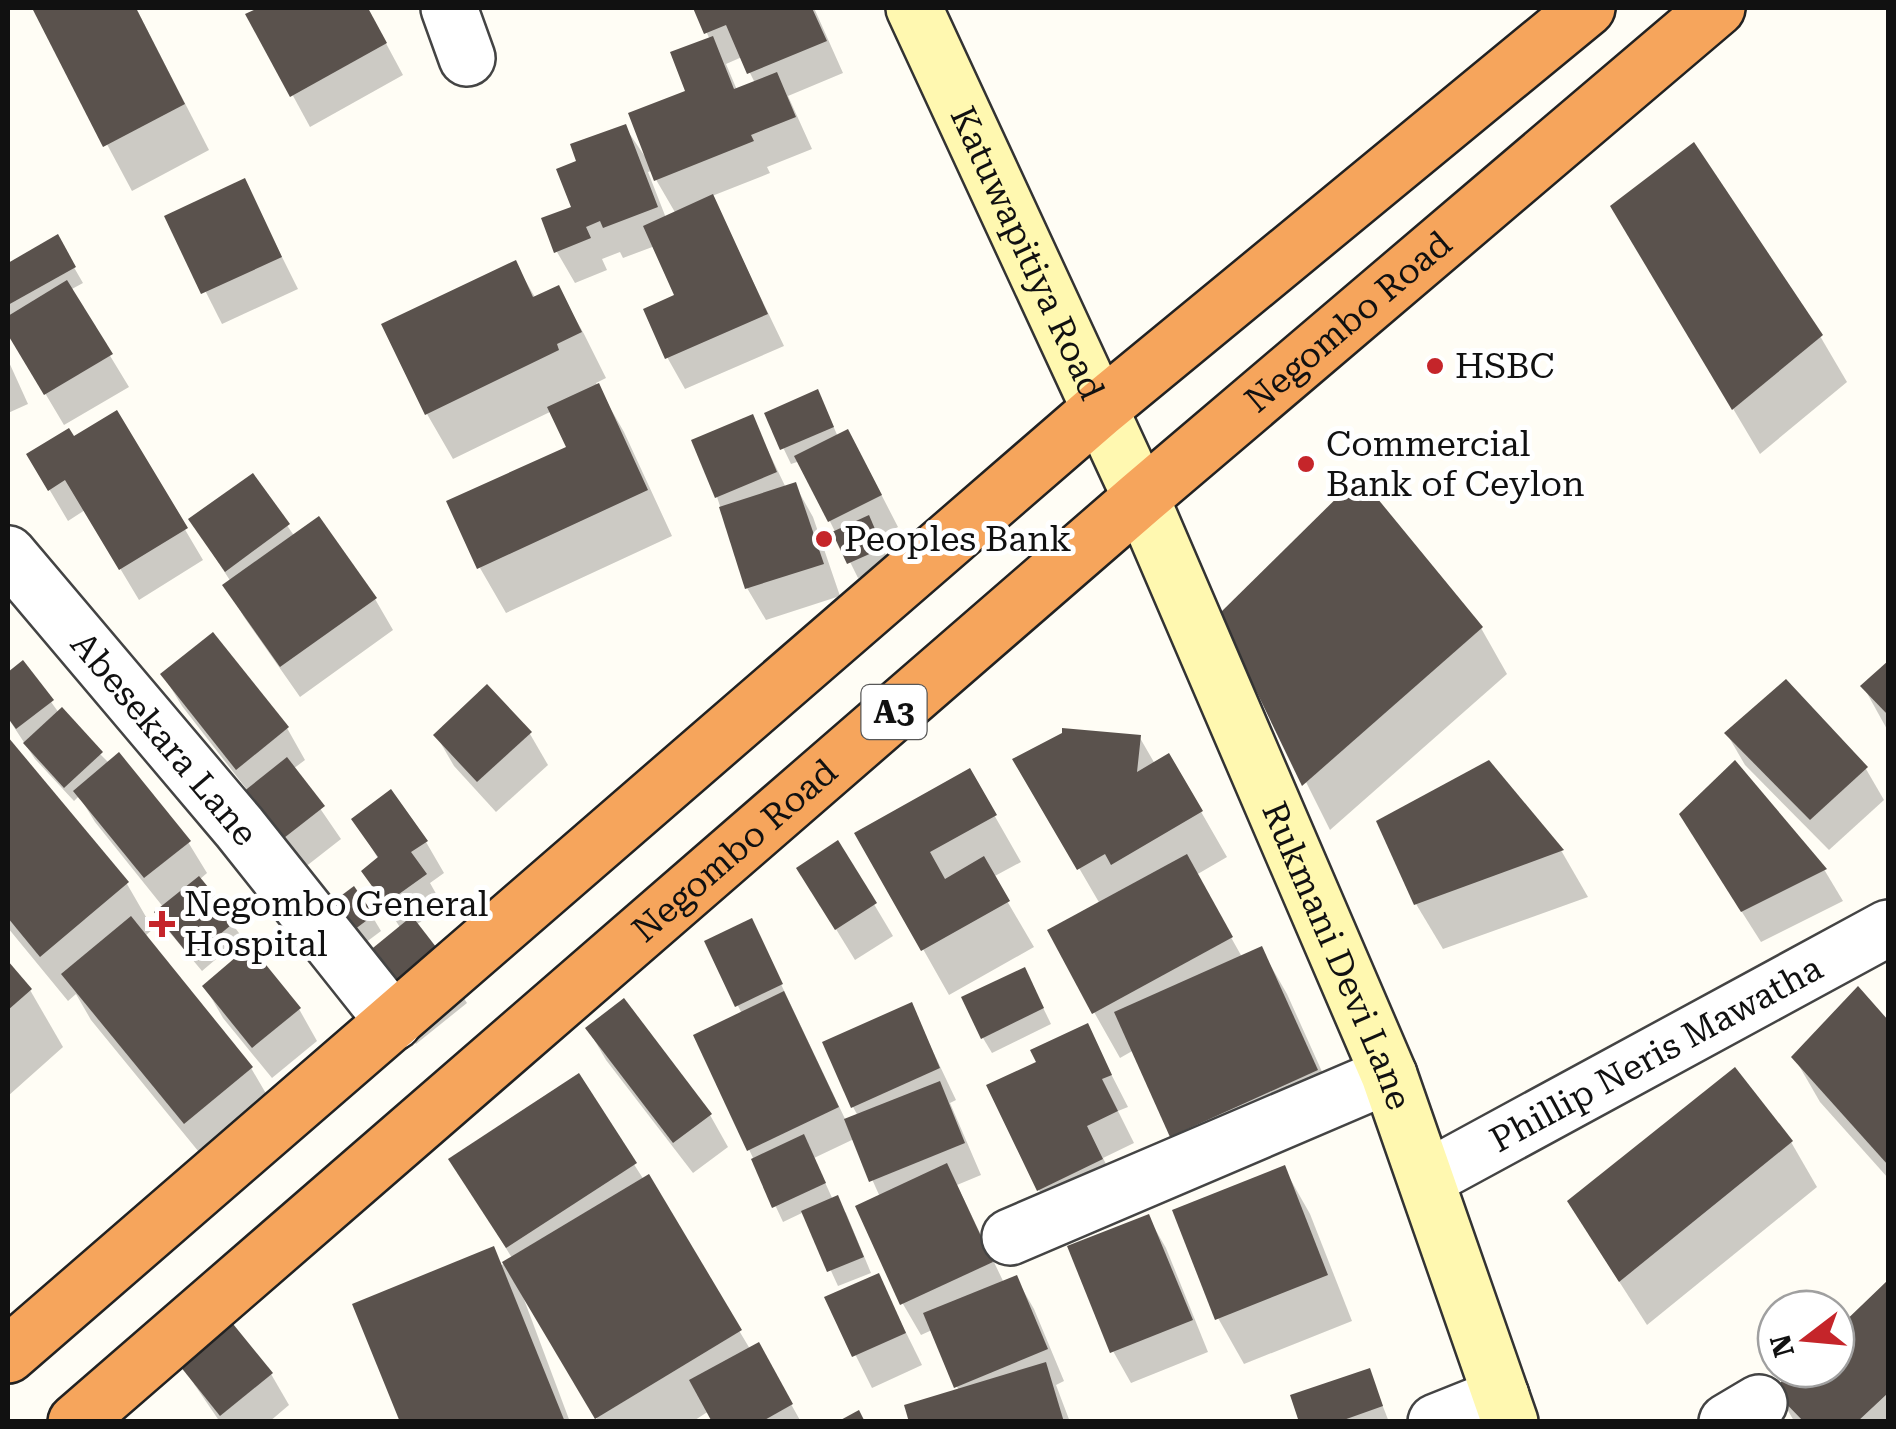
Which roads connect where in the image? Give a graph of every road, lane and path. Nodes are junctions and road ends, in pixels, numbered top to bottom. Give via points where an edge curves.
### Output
1 (914, 8) edge
2 (1587, 8) edge
3 (1717, 8) edge
4 (1100, 409) junction
5 (1142, 498) junction
6 (8, 554) edge
7 (1888, 928) edge
8 (394, 1022) junction
9 (1389, 1075) junction
10 (1426, 1179) junction
11 (1010, 1237) dead end
12 (8, 1355) edge
13 (1506, 1409) edge
14 (76, 1422) edge
15 (1436, 1422) edge

1 - 4 street, Katuwapitiya Road
2 - 4 highway, A3
3 - 5 highway, Negombo Road / A3
4 - 5 street, Katuwapitiya Road
4 - 8 highway, A3
5 - 9 street, Rukmani Devi Lane
5 - 14 highway, Negombo Road / A3
6 - 8 street, Abesekara Lane
7 - 10 street, Phillip Neris Mawatha
8 - 12 highway, A3
9 - 10 street, Rukmani Devi Lane
9 - 11 street
10 - 13 street, Rukmani Devi Lane
13 - 15 street

